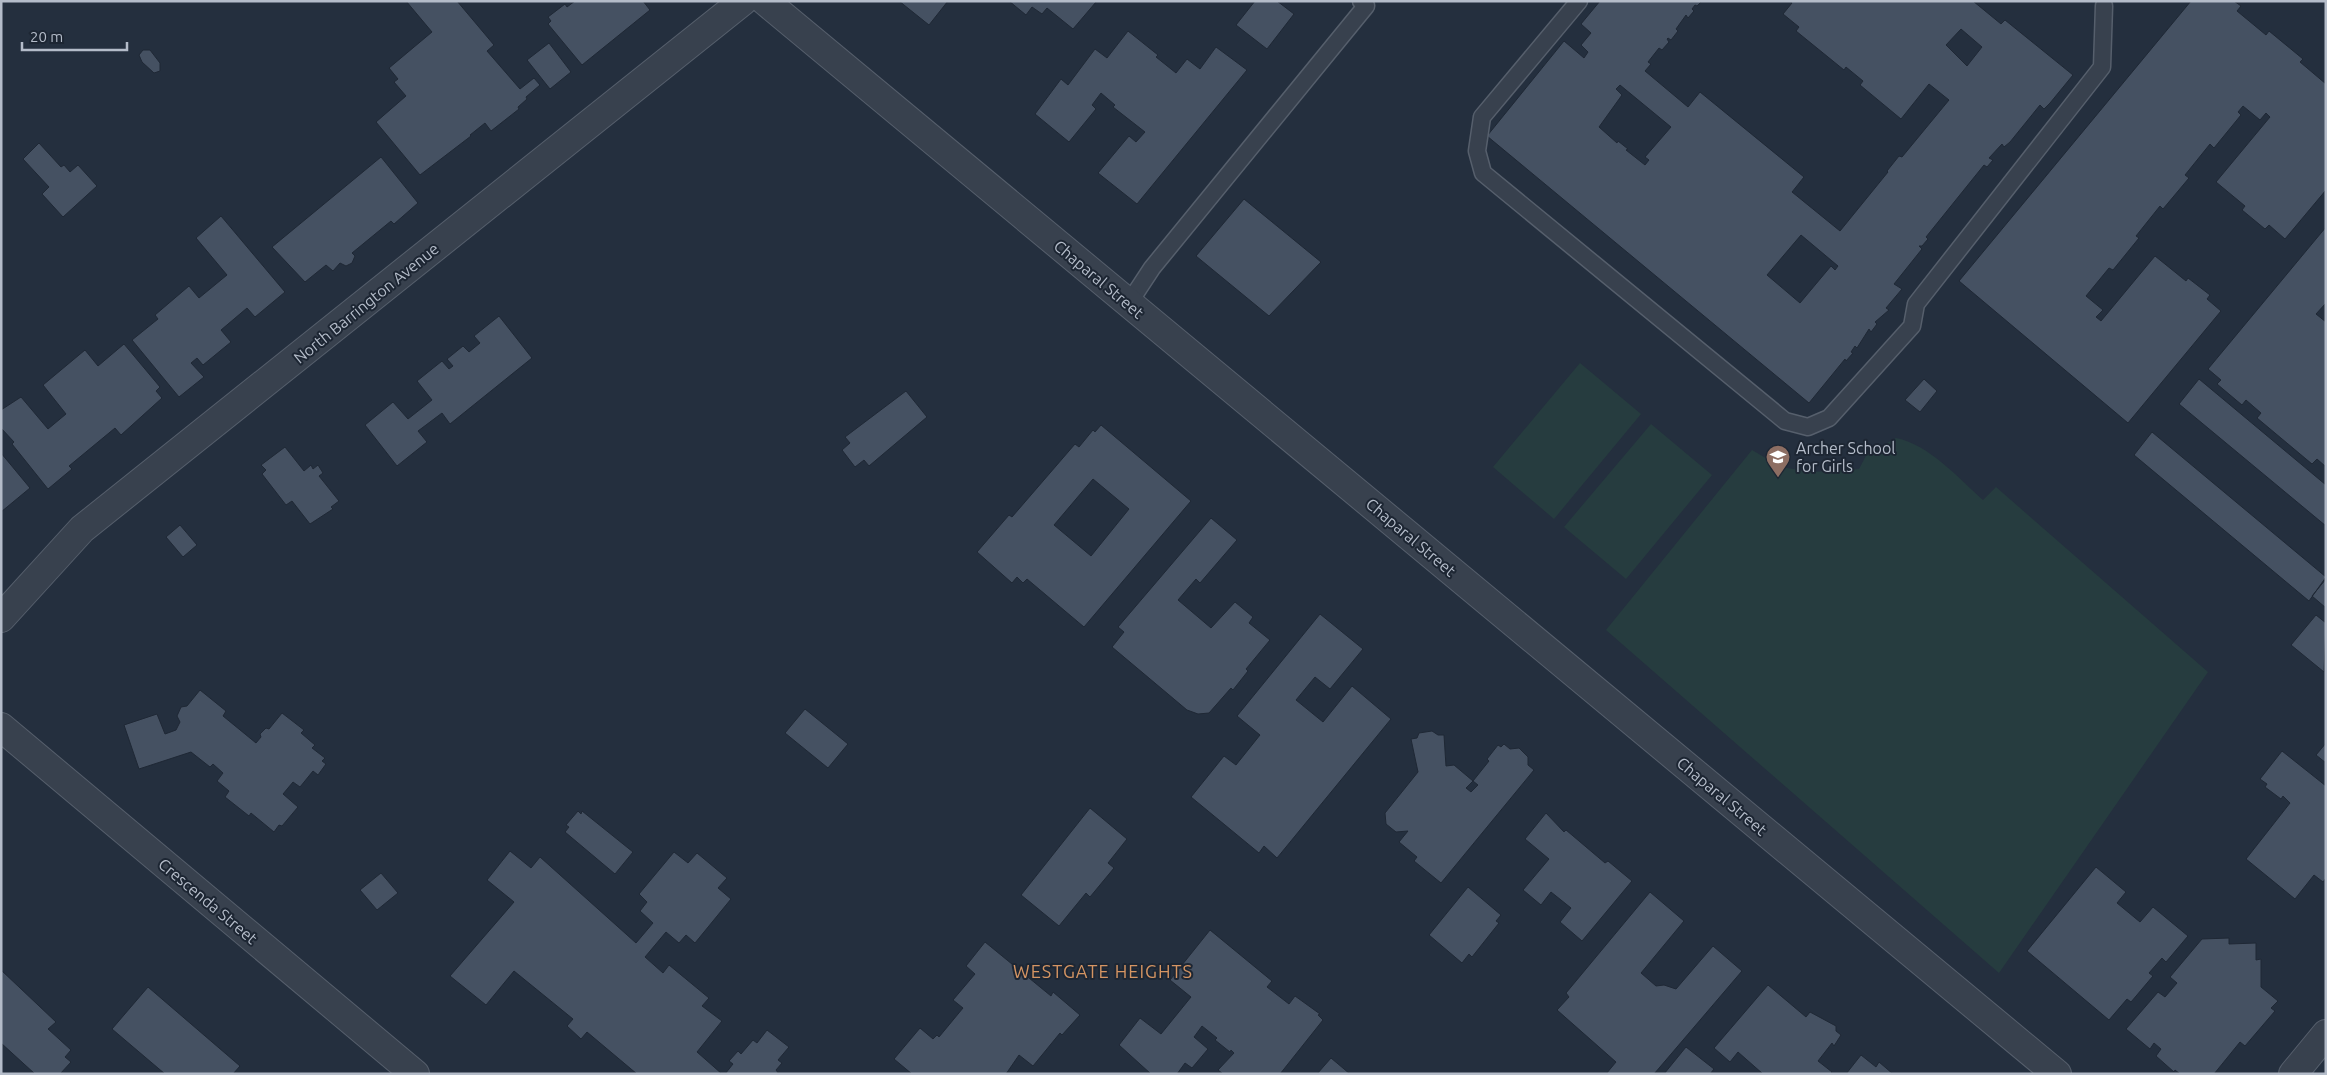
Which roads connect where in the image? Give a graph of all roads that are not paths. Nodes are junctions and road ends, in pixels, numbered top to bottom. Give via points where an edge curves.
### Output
1 (743, 1) edge
2 (765, 1) edge
3 (1361, 1) edge
4 (1579, 1) edge
5 (2104, 6) dead end
6 (1128, 303) junction
7 (1, 618) edge
8 (1, 727) edge
9 (2326, 1034) edge
10 (415, 1074) edge
11 (2057, 1074) edge
12 (2293, 1074) edge

1 - 7 street, North Barrington Avenue via 82,529
2 - 6 street, Chaparal Street
3 - 6 lane via 1366,6 1152,268
4 - 5 lane via 1482,117 1477,152 1483,173 1784,422 1808,427 1830,418 1912,326 1916,304 2102,67
6 - 11 street, Chaparal Street
8 - 10 street, Crescenda Street
9 - 12 street

